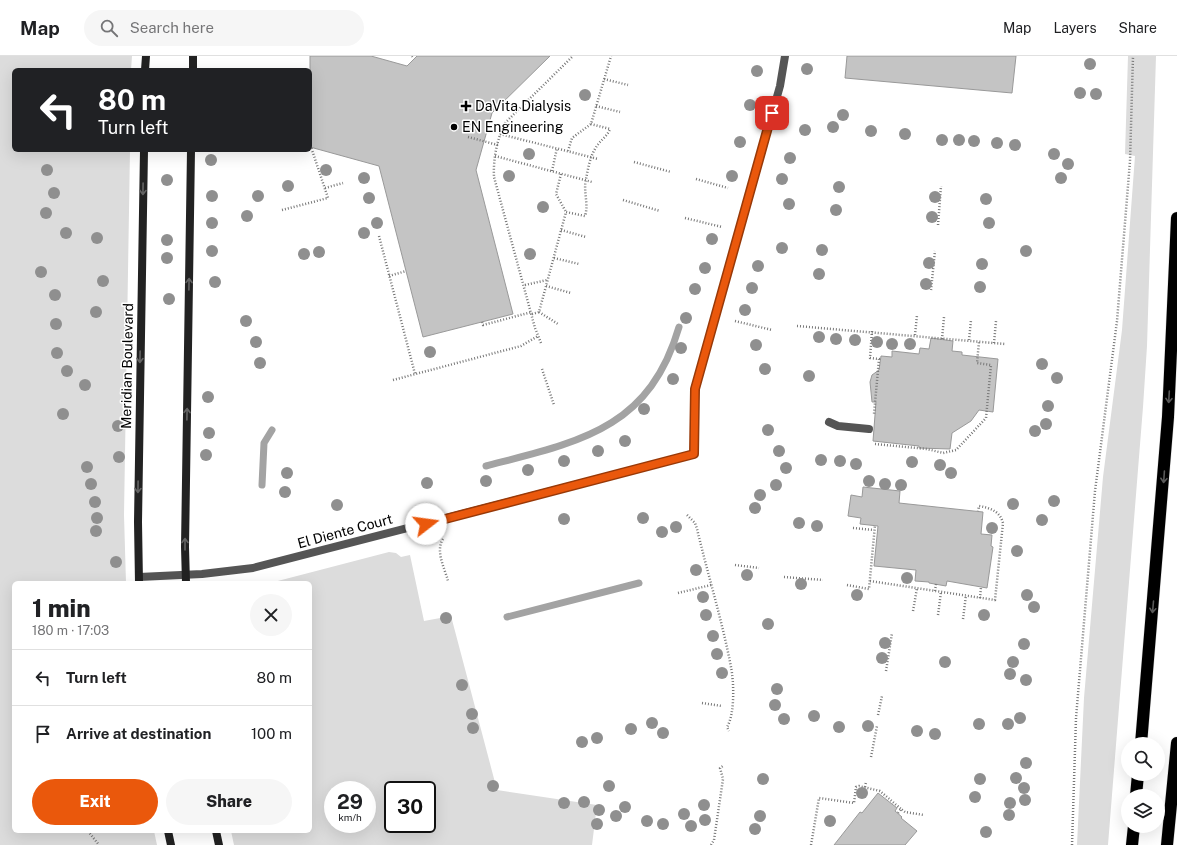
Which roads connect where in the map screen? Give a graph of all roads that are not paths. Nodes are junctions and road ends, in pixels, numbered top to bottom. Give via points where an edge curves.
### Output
1 (146, 56) edge
2 (193, 56) edge
3 (785, 56) edge
4 (145, 68) edge
5 (193, 68) edge
6 (144, 152) edge
7 (191, 152) edge
8 (1177, 218) edge
9 (829, 422) dead end
10 (869, 429) dead end
11 (185, 579) edge
12 (139, 580) edge
13 (1142, 737) edge
14 (1177, 743) edge
15 (168, 833) edge
16 (216, 833) edge
17 (1133, 833) edge
18 (171, 845) edge
19 (218, 845) edge
20 (1132, 845) edge
21 (1168, 845) edge

1 - 4 main road
2 - 5 main road
3 - 11 street, El Diente Court via 781,81 695,389 694,454 253,568
6 -> 12 main road, Meridian Boulevard via 137,536
11 -> 7 main road
8 -> 13 highway via 1168,417
9 - 10 street via 838,426
11 - 12 street, El Diente Court
14 - 21 highway
15 - 18 main road
16 - 19 main road
17 - 20 highway

